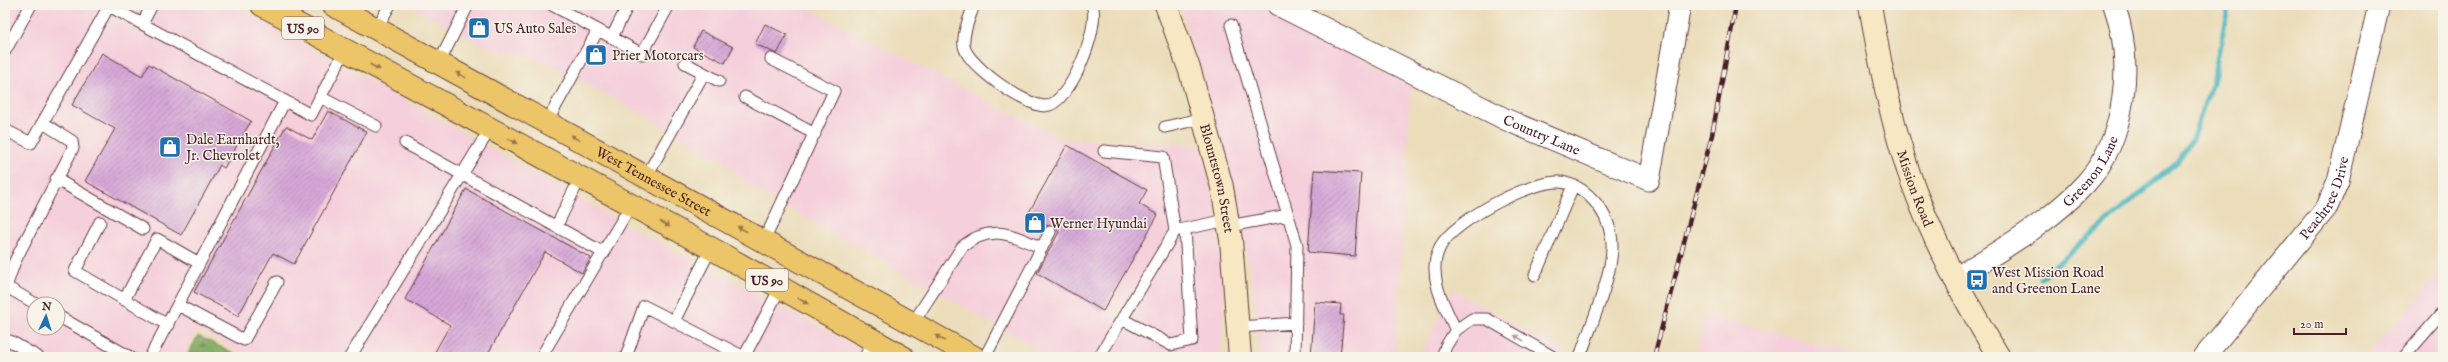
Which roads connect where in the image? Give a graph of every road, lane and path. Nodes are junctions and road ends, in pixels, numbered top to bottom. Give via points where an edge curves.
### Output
1 (30, 5) edge
2 (152, 5) edge
3 (262, 5) edge
4 (332, 5) edge
5 (390, 5) edge
6 (468, 5) edge
7 (552, 5) edge
8 (628, 5) edge
9 (669, 5) edge
10 (974, 5) edge
11 (1092, 5) edge
12 (1166, 5) edge
13 (1278, 5) edge
14 (1680, 5) edge
15 (1870, 5) edge
16 (2114, 5) edge
17 (2380, 5) edge
18 (108, 6) edge
19 (142, 24) junction
20 (1230, 25) dead end
21 (376, 29) junction
22 (598, 30) junction
23 (612, 37) junction
24 (345, 50) junction
25 (5, 51) edge
26 (770, 59) dead end
27 (439, 63) junction
28 (685, 63) dead end
29 (704, 73) junction
30 (719, 81) dead end
31 (320, 97) junction
32 (745, 97) dead end
33 (285, 101) junction
34 (1204, 118) junction
35 (547, 122) junction
36 (42, 123) junction
37 (376, 126) dead end
38 (1165, 127) dead end
39 (490, 129) junction
40 (5, 130) edge
41 (815, 134) junction
42 (404, 143) dead end
43 (1104, 151) dead end
44 (462, 175) junction
45 (646, 177) junction
46 (580, 178) junction
47 (56, 179) junction
48 (1573, 186) junction
49 (631, 205) junction
50 (1288, 215) junction
51 (100, 222) dead end
52 (1228, 223) junction
53 (556, 227) junction
54 (143, 229) dead end
55 (1180, 230) junction
56 (1050, 232) dead end
57 (764, 241) junction
58 (711, 248) junction
59 (1042, 248) junction
60 (604, 253) junction
61 (200, 263) junction
62 (1535, 275) dead end
63 (1954, 279) junction
64 (276, 282) dead end
65 (5, 288) edge
66 (780, 288) junction
67 (26, 299) edge
68 (124, 300) junction
69 (178, 304) junction
70 (2443, 312) edge
71 (1122, 319) junction
72 (66, 321) edge
73 (674, 321) junction
74 (913, 323) junction
75 (1296, 323) junction
76 (168, 325) junction
77 (1240, 327) junction
78 (1456, 330) junction
79 (10, 341) dead end
80 (869, 349) edge
81 (38, 357) edge
82 (130, 357) edge
83 (150, 357) edge
84 (350, 357) edge
85 (541, 357) edge
86 (626, 357) edge
87 (744, 357) edge
88 (903, 357) edge
89 (974, 357) edge
90 (985, 357) edge
91 (1099, 357) edge
92 (1240, 357) edge
93 (1295, 357) edge
94 (1442, 357) edge
95 (1553, 357) edge
96 (1580, 357) edge
97 (1999, 357) edge
98 (2204, 357) edge
99 (2404, 357) edge

1 - 25 lane
2 - 19 lane
3 - 24 main road, US 90
4 - 21 main road, West Tennessee Street / US 90
5 - 21 lane
6 - 27 lane
7 - 22 lane
8 - 23 lane
9 - 23 lane via 642,54
10 - 11 lane via 966,28 964,46 969,58 996,82 1029,101 1045,106 1058,101 1068,88 1088,48 1093,28
12 - 34 main road, Blountstown Street
13 - 14 street, Country Lane via 1507,120 1649,180
15 - 63 main road, Mission Road via 1882,74 1899,142 1912,180
16 - 63 street, Greenon Lane via 2123,40 2126,77 2116,126 2104,156 2087,182 2057,211
17 - 98 street, Peachtree Drive via 2338,181 2327,207
18 - 19 lane
18 - 36 lane
19 - 33 lane
20 - 50 lane
21 - 27 main road, West Tennessee Street / US 90
22 - 23 lane
22 - 35 lane
24 - 31 lane
24 -> 39 main road, US 90
26 - 41 lane via 834,91
35 -> 27 main road, West Tennessee Street / US 90
28 - 29 lane
29 - 30 lane
29 - 45 lane
31 - 33 lane via 311,115
31 - 37 lane
32 - 41 lane
33 - 61 lane
34 - 38 lane
34 - 52 main road, Blountstown Street via 1222,187
45 -> 35 main road, West Tennessee Street / US 90
36 - 40 lane via 31,144
36 - 47 lane via 72,141 73,148
39 - 44 lane
39 -> 46 main road, US 90
41 - 57 lane
42 - 44 lane
43 - 55 lane via 1163,157
44 - 53 lane
44 - 84 lane
45 - 49 main road
57 -> 45 main road, West Tennessee Street / US 90
46 - 49 main road, US 90
46 - 53 lane
47 - 54 lane
47 - 65 lane via 15,261
48 - 62 lane
48 - 78 lane via 1565,182 1552,182 1516,194 1488,207 1449,236 1440,246 1436,258 1436,278 1443,304
48 - 96 lane via 1585,190 1594,201 1612,234 1611,263
49 -> 58 main road, US 90
49 - 60 lane
50 - 52 lane
50 - 75 lane via 1297,245
51 - 68 lane via 75,271
52 - 55 lane
52 - 77 main road, Blountstown Street
53 - 60 lane
55 - 71 lane
55 - 71 lane via 1192,340 1171,345
56 - 59 lane
57 - 74 main road, West Tennessee Street / US 90
58 - 66 main road, US 90
58 - 73 lane
59 - 74 lane via 1004,233 991,233 971,239 962,247
59 - 90 lane
60 - 85 lane
61 - 68 lane via 157,239
61 - 69 lane
63 - 97 main road, Mission Road
64 - 69 lane via 244,340
65 - 67 lane
66 -> 80 main road, US 90
66 - 87 lane
68 - 76 lane
69 - 76 lane
70 - 99 lane
71 - 91 lane
72 - 82 lane
73 - 86 lane via 644,306
73 - 87 lane
89 -> 74 main road, West Tennessee Street / US 90
75 - 77 lane
75 - 93 lane
76 - 83 lane
77 - 92 main road, Blountstown Street
78 - 94 lane
95 -> 78 lane via 1487,319 1472,319
79 - 81 lane
80 - 88 main road, US 90

